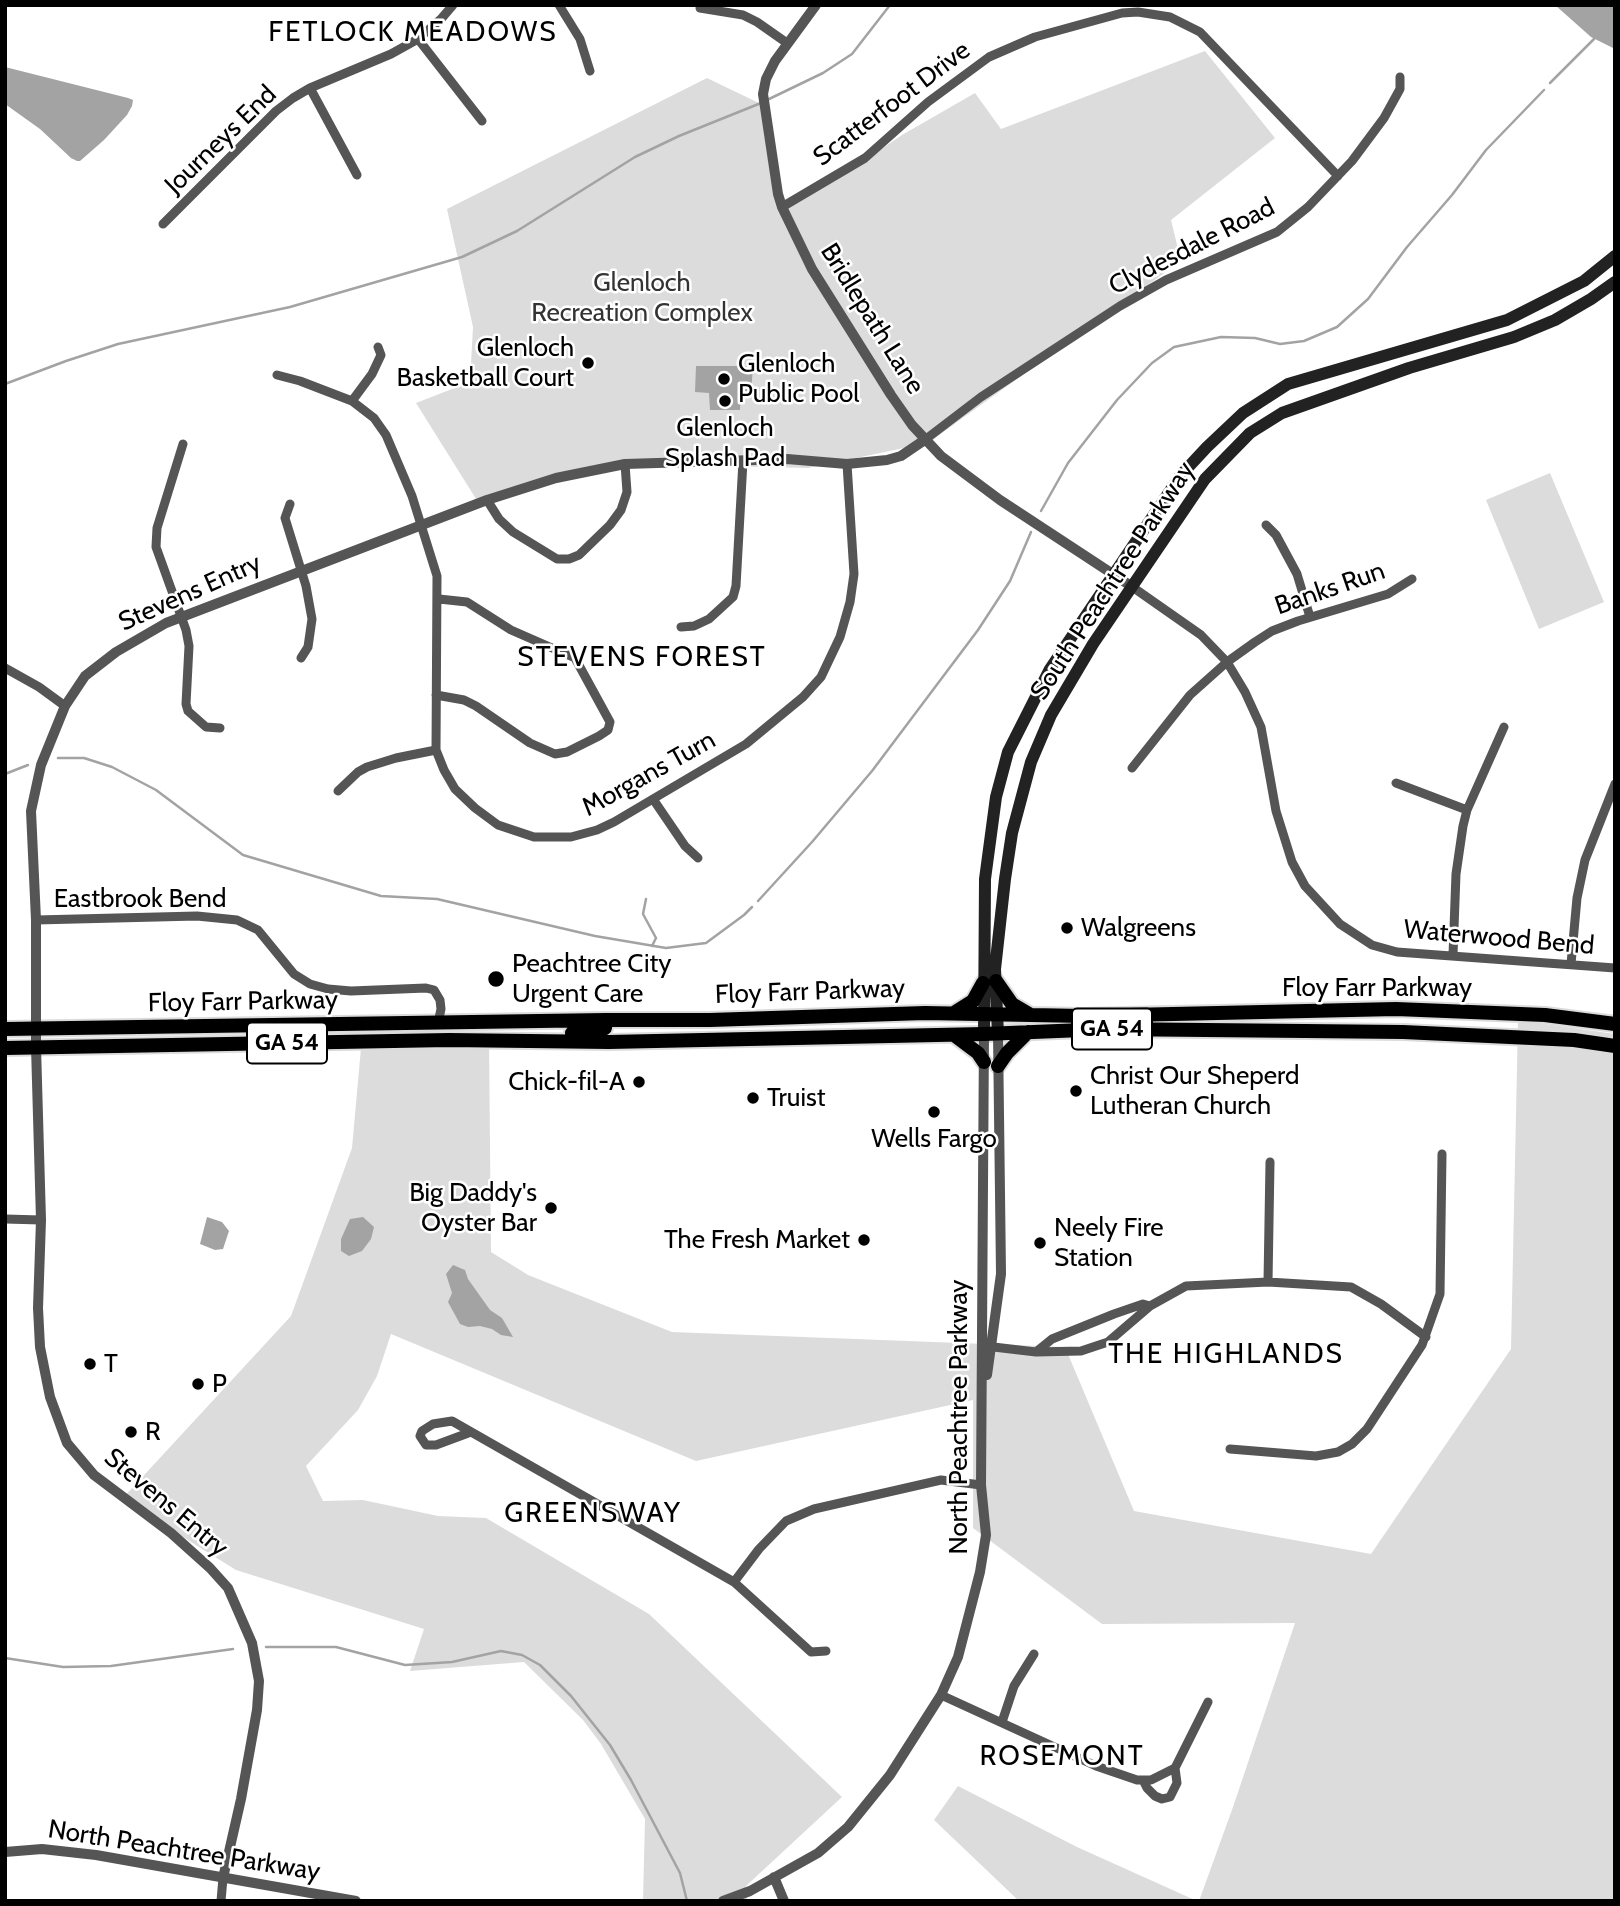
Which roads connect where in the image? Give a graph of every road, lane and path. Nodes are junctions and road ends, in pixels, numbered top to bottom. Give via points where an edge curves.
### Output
1 (453, 5) edge
2 (559, 5) edge
3 (816, 5) edge
4 (700, 8) dead end
5 (418, 39) junction
6 (787, 43) junction
7 (590, 71) dead end
8 (1400, 77) dead end
9 (310, 88) junction
10 (482, 121) dead end
11 (357, 175) dead end
12 (1338, 176) junction
13 (782, 207) junction
14 (163, 224) dead end
15 (1615, 256) edge
16 (1615, 282) edge
17 (378, 347) dead end
18 (277, 375) dead end
19 (352, 401) junction
20 (926, 439) junction
21 (183, 444) dead end
22 (743, 461) junction
23 (625, 464) junction
24 (846, 464) junction
25 (487, 499) junction
26 (290, 504) dead end
27 (422, 524) junction
28 (1266, 525) dead end
29 (300, 570) junction
30 (1114, 574) junction
31 (1412, 579) dead end
32 (1131, 586) junction
33 (439, 599) junction
34 (181, 616) junction
35 (1310, 617) junction
36 (681, 627) dead end
37 (301, 658) dead end
38 (1227, 662) junction
39 (5, 668) edge
40 (436, 695) junction
41 (65, 706) junction
42 (1504, 727) dead end
43 (220, 728) dead end
44 (436, 750) junction
45 (1132, 768) dead end
46 (1396, 783) dead end
47 (1615, 785) edge
48 (338, 791) dead end
49 (653, 799) junction
50 (1467, 810) junction
51 (698, 858) dead end
52 (36, 920) junction
53 (1453, 956) junction
54 (1571, 964) junction
55 (1615, 968) edge
56 (990, 982) junction
57 (954, 1013) junction
58 (991, 1014) junction
59 (1030, 1015) junction
60 (606, 1020) junction
61 (710, 1020) junction
62 (438, 1023) junction
63 (1615, 1024) edge
64 (5, 1029) edge
65 (36, 1029) junction
66 (1028, 1032) junction
67 (991, 1034) junction
68 (954, 1035) junction
69 (538, 1041) junction
70 (609, 1042) junction
71 (1615, 1046) edge
72 (36, 1047) junction
73 (5, 1048) edge
74 (991, 1064) junction
75 (999, 1139) junction
76 (984, 1140) junction
77 (1442, 1154) dead end
78 (1270, 1161) dead end
79 (5, 1219) edge
80 (41, 1220) junction
81 (1268, 1282) junction
82 (1150, 1306) junction
83 (1426, 1337) junction
84 (986, 1347) junction
85 (1037, 1352) junction
86 (471, 1432) junction
87 (1230, 1449) dead end
88 (981, 1485) junction
89 (734, 1582) junction
90 (825, 1651) dead end
91 (1034, 1654) dead end
92 (941, 1695) junction
93 (1208, 1702) dead end
94 (1002, 1722) junction
95 (1175, 1768) junction
96 (1143, 1780) junction
97 (5, 1852) edge
98 (774, 1877) junction
99 (223, 1878) junction
100 (221, 1901) edge
101 (356, 1901) edge
102 (723, 1901) edge
103 (784, 1901) edge

1 - 5 street, Journeys End
2 - 7 street via 580,39
3 - 6 street, Bridlepath Lane
4 - 6 street via 743,15
5 - 9 street, Journeys End
5 - 10 street
6 - 13 street, Bridlepath Lane via 766,79 764,105
8 - 12 street, Clydesdale Road via 1400,89 1384,118
9 - 11 street
9 - 14 street, Journeys End via 276,111
12 - 13 street, Scatterfoot Drive via 1200,32 1170,17 1138,12 1035,37 989,57 864,158
12 - 20 street, Clydesdale Road via 1277,232 1166,280 1120,306 991,390
13 - 20 street, Bridlepath Lane via 828,296 891,395
15 - 30 main road, South Peachtree Parkway via 1584,281 1507,320 1288,384 1243,413 1180,476
16 - 32 main road, South Peachtree Parkway via 1555,320 1514,337 1282,413 1250,433 1205,479
17 - 19 street via 381,355 372,374
18 - 19 street
19 - 27 street, Morgans Turn via 374,418 386,435
20 - 24 street, Stevens Entry via 901,456
20 - 30 street, Bridlepath Lane via 967,477
21 - 34 street via 155,536 159,560
22 - 23 street, Stevens Entry
22 - 24 street, Stevens Entry
22 - 36 street via 733,597 709,619
23 - 25 street, Stevens Entry
23 - 25 street via 627,492 621,510 584,550 569,559 557,559 513,532
24 - 49 street, Morgans Turn via 854,574 850,602 830,662 803,696 746,744
25 - 27 street, Stevens Entry
26 - 29 street via 285,518
27 - 29 street, Stevens Entry
27 - 33 street, Morgans Turn via 438,576
28 - 35 street via 1297,574
29 - 34 street, Stevens Entry
29 - 37 street via 312,619 308,648
30 - 32 street, Bridlepath Lane
30 - 56 main road, South Peachtree Parkway via 1050,669 1019,727 998,786 985,879
31 - 35 street, Banks Run via 1388,594
32 - 38 street, Waterwood Bend via 1201,635
32 - 56 main road, South Peachtree Parkway via 1051,715 1031,762 1010,845
33 - 40 street, Morgans Turn
33 - 40 street via 467,602 511,630 575,658 610,722 599,736 555,754 464,700
34 - 41 street, Stevens Entry via 116,652 85,676
34 - 43 street via 189,646 188,711 206,727
35 - 38 street, Banks Run via 1272,631
38 - 45 street, Banks Run via 1189,695
38 - 53 street, Waterwood Bend via 1261,727 1286,849 1304,886 1340,924 1373,945 1397,952
39 - 41 street
40 - 44 street, Morgans Turn
41 - 52 street, Stevens Entry via 41,765 31,811
42 - 50 street
44 - 48 street via 367,767
44 - 49 street, Morgans Turn via 456,789 475,808 498,825 534,838 586,833
46 - 50 street
47 - 54 street via 1585,860
49 - 51 street
50 - 53 street via 1456,874
52 - 62 street, Eastbrook Bend via 197,916 237,920 258,930 294,974 310,984 351,991 434,990 440,1000
52 - 65 street, Stevens Entry
53 - 54 street, Waterwood Bend
54 - 55 street, Waterwood Bend
56 - 57 main road
56 - 58 main road, South Peachtree Parkway
56 - 59 main road
57 - 58 main road, Floy Farr Parkway / GA 54
57 - 61 main road, Floy Farr Parkway / GA 54
58 - 59 main road, Floy Farr Parkway / GA 54
58 - 67 main road, South Peachtree Parkway
59 - 63 main road, Floy Farr Parkway / GA 54 via 1396,1009 1545,1015
60 - 61 main road, Floy Farr Parkway / GA 54
60 - 62 main road, Floy Farr Parkway / GA 54
60 - 69 main road via 600,1031 549,1033
61 - 70 main road via 698,1027 631,1028
62 - 65 main road, Floy Farr Parkway / GA 54
64 - 65 main road, Floy Farr Parkway
65 - 72 street, Stevens Entry
66 - 67 main road, Floy Farr Parkway / GA 54
66 - 71 main road, Floy Farr Parkway / GA 54 via 1390,1032
66 - 74 main road
67 - 68 main road, Floy Farr Parkway / GA 54
67 - 74 street, North Peachtree Parkway
68 - 70 main road, Floy Farr Parkway / GA 54
68 - 74 main road
69 - 70 main road, Floy Farr Parkway / GA 54
69 - 72 main road, Floy Farr Parkway / GA 54
72 - 73 main road, Floy Farr Parkway / GA 54
72 - 80 street, Stevens Entry
74 - 75 street, North Peachtree Parkway
74 - 76 street, North Peachtree Parkway
75 - 76 street
75 - 84 street, North Peachtree Parkway via 1001,1274
76 - 84 street, North Peachtree Parkway
77 - 83 street via 1440,1294
78 - 81 street
79 - 80 street
80 - 99 street, Stevens Entry via 40,1346 50,1398 67,1443 94,1475 210,1568 228,1588 252,1643 259,1681 257,1710
81 - 82 street via 1186,1286
81 - 83 street via 1351,1287
82 - 85 street via 1143,1304 1085,1325 1052,1339
82 - 85 street via 1108,1342 1081,1351
83 - 87 street via 1367,1429 1338,1452 1316,1456
84 - 85 street
84 - 88 street, North Peachtree Parkway
86 - 86 street via 426,1446 420,1436 433,1424 447,1421
86 - 89 street
88 - 89 street via 941,1480 814,1509 786,1521
88 - 92 street, North Peachtree Parkway via 986,1535 980,1572 958,1657
89 - 90 street via 811,1652
91 - 94 street via 1014,1686
92 - 94 street
92 - 98 street, North Peachtree Parkway via 890,1775 848,1827 818,1853
93 - 95 street
94 - 96 street via 1122,1777
95 - 96 street
95 - 96 street via 1177,1783 1170,1797 1155,1796
97 - 99 street, North Peachtree Parkway via 43,1849 96,1855
98 - 102 street, North Peachtree Parkway
98 - 103 street
99 - 100 street
99 - 101 street, North Peachtree Parkway

